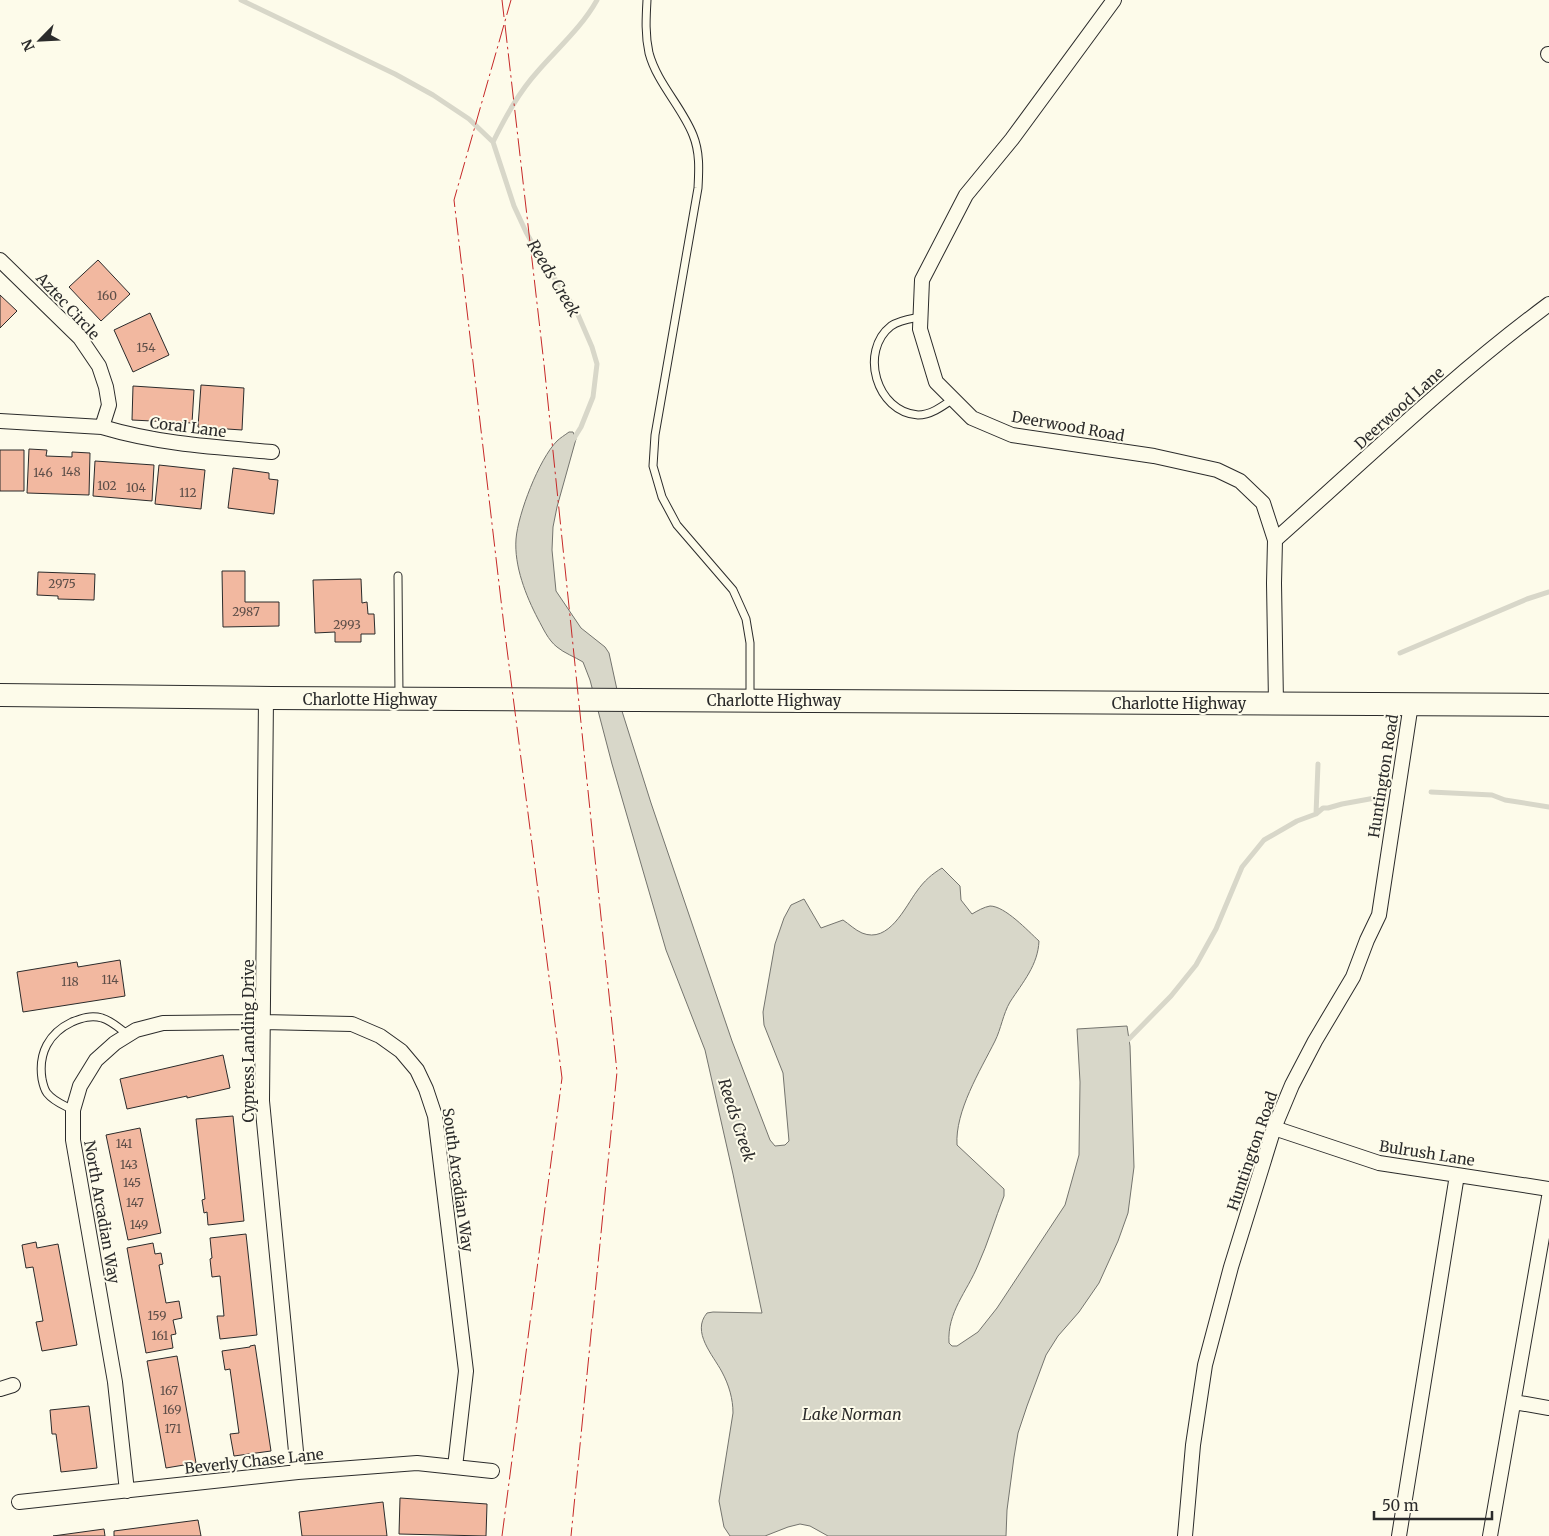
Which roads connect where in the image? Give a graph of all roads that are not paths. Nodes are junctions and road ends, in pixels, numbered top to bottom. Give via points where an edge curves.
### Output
1 (647, 0) edge
2 (1114, 0) edge
3 (0, 260) edge
4 (1549, 304) edge
5 (920, 317) junction
6 (953, 400) junction
7 (0, 421) edge
8 (102, 427) junction
9 (272, 452) dead end
10 (1275, 540) junction
11 (398, 576) dead end
12 (0, 695) edge
13 (266, 698) junction
14 (399, 699) junction
15 (750, 700) junction
16 (1276, 703) junction
17 (1411, 704) junction
18 (1549, 705) edge
19 (263, 1022) junction
20 (128, 1035) junction
21 (73, 1110) junction
22 (1274, 1128) junction
23 (1458, 1175) junction
24 (1549, 1189) edge
25 (1549, 1197) edge
26 (1514, 1402) junction
27 (1549, 1408) edge
28 (455, 1467) junction
29 (492, 1471) dead end
30 (298, 1472) junction
31 (127, 1491) junction
32 (19, 1502) dead end
33 (1185, 1536) edge
34 (1399, 1536) edge
35 (1490, 1536) edge

1 - 15 lane via 645,25 650,55 693,135 700,160 698,188 655,435 653,466 662,497 677,525 733,590 746,618 750,642
2 - 5 street, Deerwood Road via 1040,102 966,195 922,280
3 - 8 street, Aztec Circle via 80,338 98,366 109,405
4 - 10 street, Deerwood Lane via 1471,365
5 - 6 street, Deerwood Road via 920,329 936,382
5 - 6 lane via 893,325 881,337 874,359 877,381 885,396 908,413 927,414
6 - 10 street, Deerwood Road via 972,418 1012,435 1154,456 1217,470 1240,481 1263,503
7 - 8 street
8 - 9 street, Coral Lane via 185,445
10 - 16 street, Deerwood Road
11 - 14 lane
12 - 13 main road, Charlotte Highway
13 - 14 main road, Charlotte Highway
13 - 19 street, Cypress Landing Drive
14 - 15 main road, Charlotte Highway
15 - 16 main road, Charlotte Highway
16 - 17 main road, Charlotte Highway
17 - 18 main road, Charlotte Highway
17 - 22 street, Huntington Road via 1378,915 1354,977 1315,1041
19 - 20 street, North Arcadian Way via 163,1022
19 - 28 street, South Arcadian Way via 352,1024 380,1036 401,1051 417,1070 426,1089 435,1116 466,1371
19 - 30 street, Cypress Landing Drive via 262,1101
20 - 21 street, North Arcadian Way via 96,1060 80,1086
20 - 21 lane via 108,1020 91,1016 61,1028 47,1043 41,1073 45,1090 54,1100
21 - 31 street, North Arcadian Way via 73,1140 115,1382
22 - 23 street, Bulrush Lane via 1379,1163
22 - 33 street, Huntington Road via 1205,1365 1193,1445
23 - 24 street, Bulrush Lane
23 - 34 street
25 - 26 street
26 - 27 street
26 - 35 street
28 - 29 street, Beverly Chase Lane
28 - 30 street, Beverly Chase Lane via 417,1462
30 - 31 street, Beverly Chase Lane
31 - 32 street, Beverly Chase Lane

